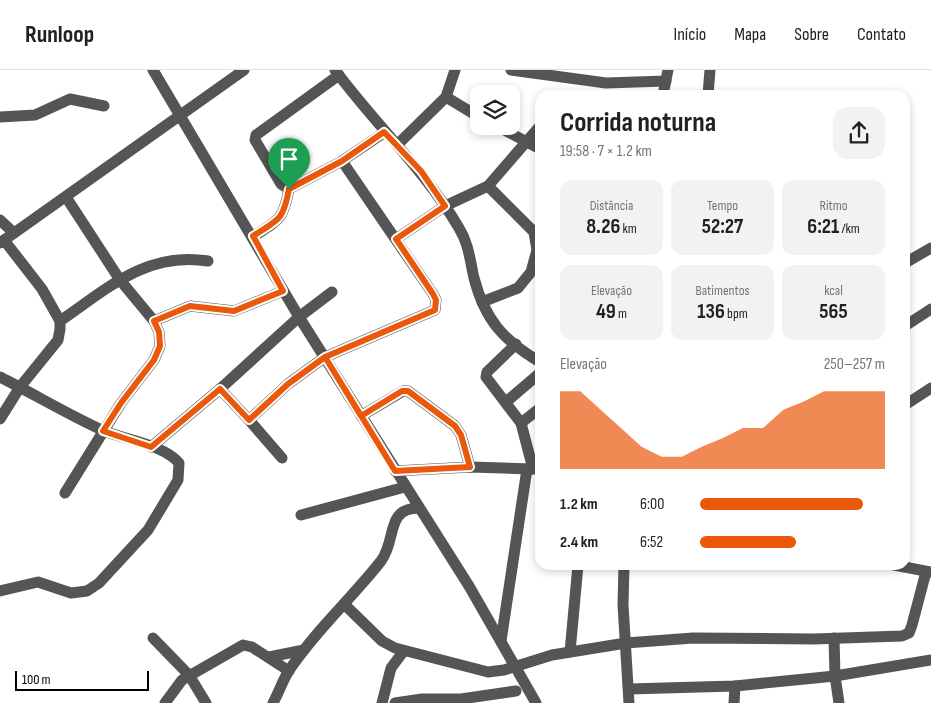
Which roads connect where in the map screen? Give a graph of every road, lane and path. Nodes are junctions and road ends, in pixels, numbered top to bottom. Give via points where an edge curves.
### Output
1 (153, 70) edge
2 (244, 70) edge
3 (455, 70) edge
4 (511, 70) edge
5 (710, 70) edge
6 (337, 73) edge
7 (592, 76) edge
8 (667, 76) edge
9 (664, 90) edge
10 (708, 90) edge
11 (446, 97) junction
12 (104, 106) dead end
13 (470, 112) edge
14 (181, 115) junction
15 (0, 117) edge
16 (384, 132) junction
17 (535, 132) edge
18 (514, 135) edge
19 (527, 142) junction
20 (396, 145) junction
21 (535, 146) edge
22 (342, 161) junction
23 (488, 186) junction
24 (289, 189) junction
25 (66, 197) junction
26 (445, 206) junction
27 (0, 220) edge
28 (14, 232) junction
29 (253, 236) junction
30 (535, 236) edge
31 (396, 239) junction
32 (2, 241) edge
33 (931, 248) edge
34 (535, 259) edge
35 (910, 260) edge
36 (208, 261) dead end
37 (120, 280) junction
38 (283, 291) junction
39 (332, 292) dead end
40 (482, 302) junction
41 (931, 309) edge
42 (299, 317) junction
43 (60, 321) junction
44 (154, 321) junction
45 (910, 323) edge
46 (516, 344) junction
47 (325, 357) junction
48 (535, 358) edge
49 (0, 377) edge
50 (535, 377) edge
51 (20, 387) junction
52 (931, 388) edge
53 (220, 389) junction
54 (506, 402) junction
55 (910, 402) edge
56 (535, 412) edge
57 (361, 416) junction
58 (0, 419) edge
59 (249, 420) junction
60 (521, 423) junction
61 (103, 431) junction
62 (151, 447) junction
63 (282, 458) dead end
64 (470, 467) junction
65 (533, 469) edge
66 (395, 471) junction
67 (405, 487) junction
68 (66, 493) dead end
69 (418, 508) junction
70 (301, 515) dead end
71 (910, 568) edge
72 (578, 570) edge
73 (624, 570) edge
74 (929, 572) edge
75 (1, 593) edge
76 (344, 604) junction
77 (153, 638) dead end
78 (834, 638) junction
79 (501, 641) junction
80 (626, 643) junction
81 (304, 650) junction
82 (402, 652) junction
83 (570, 652) junction
84 (269, 657) junction
85 (931, 660) edge
86 (515, 666) junction
87 (289, 670) junction
88 (189, 675) junction
89 (835, 676) junction
90 (523, 679) junction
91 (735, 686) junction
92 (629, 689) junction
93 (516, 691) junction
94 (445, 701) edge
95 (165, 703) edge
96 (206, 703) edge
97 (273, 703) edge
98 (382, 703) edge
99 (395, 703) edge
100 (509, 703) edge
101 (536, 703) edge
102 (629, 703) edge
103 (734, 703) edge
104 (839, 703) edge

1 - 14 street
2 - 14 street
3 - 11 street
4 - 7 street
5 - 10 street
6 - 16 street
6 - 24 street via 256,135 255,140 281,184
7 - 8 street
8 - 9 street
11 - 13 street
11 - 20 street
12 - 15 street via 70,99 35,115
14 - 25 street
14 - 29 street
16 - 20 street
16 - 22 street
17 - 19 street
18 - 19 street
19 - 21 street
19 - 23 street
20 - 26 street via 421,171
22 - 24 street
22 - 31 street
23 - 26 street
23 - 30 street
24 - 29 street via 282,218
25 - 28 street
25 - 37 street
26 - 31 street
26 - 40 street via 470,251
27 - 28 street
28 - 32 street
29 - 38 street
31 - 47 street via 433,294 435,310
32 - 43 street via 42,288
33 - 35 street
34 - 40 street via 531,272 518,288
36 - 37 street via 174,260 138,269
37 - 43 street
37 - 44 street
38 - 42 street
38 - 44 street via 234,311 190,306
39 - 42 street
40 - 46 street via 487,315 504,336
41 - 45 street
42 - 47 street
42 - 53 street
43 - 51 street via 58,340
44 - 61 street via 160,346 154,360
46 - 48 street
46 - 54 street via 486,374
47 - 57 street
47 - 59 street via 288,384
49 - 51 street
50 - 54 street
51 - 58 street
51 - 61 street
52 - 55 street
53 - 59 street
53 - 62 street
54 - 60 street
56 - 60 street
57 - 64 street via 402,391 408,391 455,426 461,435
57 - 66 street
59 - 63 street
60 - 65 street
61 - 62 street
61 - 68 street
62 - 75 street via 175,458 179,463 178,480 148,530 100,583 87,591 71,593 38,582
64 - 65 street
64 - 66 street
65 - 79 street
66 - 67 street
67 - 69 street
67 - 70 street
69 - 76 street via 400,512 394,520 388,549
69 - 79 street
71 - 74 street
72 - 83 street
73 - 80 street
74 - 78 street via 909,633 902,636
76 - 81 street
76 - 82 street via 382,641
77 - 88 street
78 - 80 street via 693,638
78 - 89 street
79 - 86 street
80 - 83 street
80 - 92 street
81 - 84 street
81 - 87 street
82 - 86 street via 488,672
82 - 98 street via 391,668
83 - 86 street via 535,658
84 - 87 street
84 - 88 street via 243,645
85 - 89 street
86 - 90 street
87 - 97 street
88 - 95 street via 174,688
88 - 96 street
89 - 91 street
89 - 104 street
90 - 93 street
90 - 101 street
91 - 92 street
91 - 103 street
92 - 102 street
93 - 94 street
93 - 100 street
94 - 99 street via 422,699

